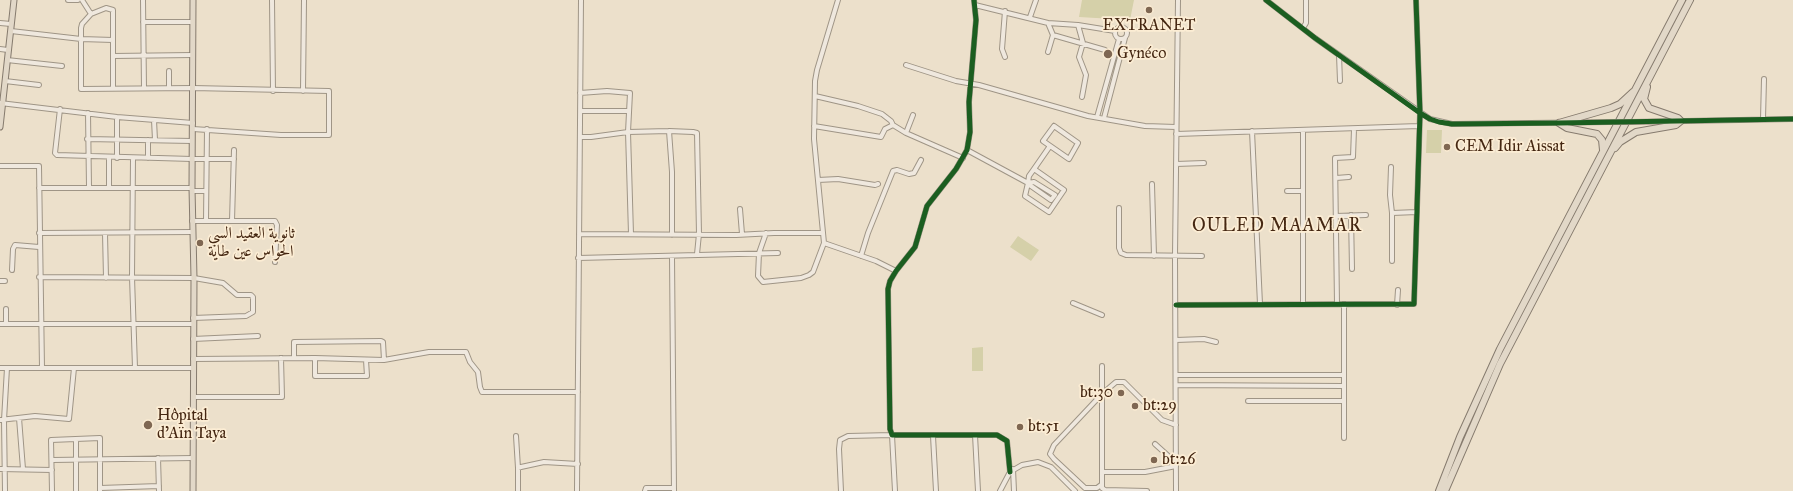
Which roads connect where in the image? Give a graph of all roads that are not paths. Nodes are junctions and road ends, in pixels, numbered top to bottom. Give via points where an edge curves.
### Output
1 (14, 0) edge
2 (68, 0) edge
3 (78, 0) edge
4 (82, 0) edge
5 (143, 0) edge
6 (193, 0) edge
7 (272, 0) edge
8 (304, 0) edge
9 (581, 0) edge
10 (838, 0) edge
11 (1036, 0) edge
12 (1178, 0) edge
13 (1266, 0) edge
14 (1306, 0) edge
15 (1416, 0) edge
16 (1682, 0) edge
17 (1690, 0) edge
18 (974, 2) edge
19 (1005, 11) junction
20 (91, 14) junction
21 (1030, 17) junction
22 (143, 22) junction
23 (193, 22) junction
24 (0, 23) edge
25 (1048, 23) junction
26 (11, 24) junction
27 (1078, 25) junction
28 (1303, 28) junction
29 (10, 31) junction
30 (1115, 31) junction
31 (1053, 35) junction
32 (1126, 38) junction
33 (81, 39) junction
34 (1119, 39) junction
35 (113, 40) junction
36 (1083, 43) junction
37 (0, 50) edge
38 (8, 50) junction
39 (1105, 50) dead end
40 (1048, 52) dead end
41 (143, 55) junction
42 (193, 55) junction
43 (1339, 55) junction
44 (113, 56) junction
45 (1005, 56) dead end
46 (7, 60) junction
47 (906, 65) dead end
48 (62, 66) dead end
49 (1654, 66) junction
50 (169, 71) dead end
51 (4, 78) edge
52 (1764, 79) dead end
53 (1340, 81) dead end
54 (971, 84) junction
55 (39, 85) dead end
56 (113, 88) junction
57 (144, 88) junction
58 (169, 88) junction
59 (193, 88) junction
60 (1637, 88) junction
61 (273, 91) junction
62 (303, 91) junction
63 (580, 93) junction
64 (815, 96) junction
65 (1082, 97) dead end
66 (1, 103) edge
67 (60, 109) junction
68 (580, 111) junction
69 (628, 111) junction
70 (88, 113) junction
71 (1420, 113) junction
72 (913, 115) dead end
73 (117, 117) junction
74 (1097, 117) junction
75 (1104, 118) junction
76 (1763, 119) junction
77 (1793, 119) edge
78 (154, 120) junction
79 (1681, 121) junction
80 (193, 123) junction
81 (1559, 124) junction
82 (894, 125) junction
83 (814, 126) junction
84 (1419, 126) junction
85 (0, 127) edge
86 (1176, 127) junction
87 (193, 129) junction
88 (207, 129) junction
89 (1354, 129) junction
90 (1303, 130) junction
91 (669, 131) junction
92 (1252, 131) junction
93 (628, 132) junction
94 (906, 133) junction
95 (1176, 134) junction
96 (580, 137) junction
97 (87, 139) junction
98 (117, 139) junction
99 (148, 140) junction
100 (155, 140) junction
101 (192, 141) junction
102 (1050, 146) junction
103 (234, 150) dead end
104 (966, 150) junction
105 (1606, 153) junction
106 (88, 157) junction
107 (109, 157) junction
108 (117, 158) junction
109 (133, 158) junction
110 (148, 158) junction
111 (963, 158) junction
112 (192, 159) junction
113 (206, 159) junction
114 (234, 159) junction
115 (921, 160) dead end
116 (1204, 163) dead end
117 (1176, 164) junction
118 (0, 166) edge
119 (1391, 167) dead end
120 (1034, 169) junction
121 (1349, 177) dead end
122 (1336, 178) junction
123 (818, 180) junction
124 (1028, 182) junction
125 (878, 184) dead end
126 (1152, 184) dead end
127 (88, 187) junction
128 (109, 187) junction
129 (132, 187) junction
130 (39, 188) junction
131 (192, 189) junction
132 (206, 191) junction
133 (1287, 191) dead end
134 (1303, 191) junction
135 (1119, 208) dead end
136 (740, 209) dead end
137 (1417, 212) junction
138 (1392, 213) junction
139 (1351, 215) junction
140 (1366, 215) dead end
141 (1336, 216) junction
142 (192, 221) junction
143 (206, 221) junction
144 (232, 221) junction
145 (193, 232) junction
146 (39, 233) junction
147 (105, 233) junction
148 (132, 233) junction
149 (766, 233) junction
150 (823, 233) junction
151 (579, 234) junction
152 (631, 234) junction
153 (699, 234) junction
154 (742, 234) junction
155 (672, 235) junction
156 (824, 243) junction
157 (39, 247) junction
158 (759, 253) junction
159 (778, 253) dead end
160 (697, 254) junction
161 (672, 256) junction
162 (861, 256) junction
163 (1154, 256) junction
164 (1175, 256) junction
165 (1202, 256) dead end
166 (578, 258) junction
167 (1392, 261) dead end
168 (275, 262) dead end
169 (1352, 269) dead end
170 (12, 270) dead end
171 (896, 271) junction
172 (39, 277) junction
173 (132, 277) junction
174 (106, 278) junction
175 (194, 278) junction
176 (0, 281) edge
177 (5, 281) dead end
178 (1398, 290) dead end
179 (1073, 303) dead end
180 (1176, 304) junction
181 (1260, 304) junction
182 (1303, 304) junction
183 (1337, 304) junction
184 (1344, 304) junction
185 (1397, 304) junction
186 (6, 309) dead end
187 (1102, 315) dead end
188 (193, 321) junction
189 (40, 323) junction
190 (134, 323) junction
191 (0, 324) edge
192 (6, 324) junction
193 (258, 336) dead end
194 (193, 339) junction
195 (1176, 340) junction
196 (1216, 342) dead end
197 (281, 358) junction
198 (294, 358) junction
199 (315, 358) junction
200 (193, 359) junction
201 (366, 360) junction
202 (384, 360) junction
203 (1102, 366) dead end
204 (0, 368) edge
205 (7, 368) junction
206 (42, 368) junction
207 (74, 368) junction
208 (135, 368) junction
209 (193, 368) junction
210 (1176, 375) junction
211 (1343, 375) junction
212 (1176, 385) junction
213 (1343, 386) junction
214 (578, 392) junction
215 (1102, 394) junction
216 (194, 397) junction
217 (1248, 401) dead end
218 (1343, 401) junction
219 (19, 418) junction
220 (2, 420) edge
221 (1176, 426) junction
222 (892, 435) junction
223 (975, 435) junction
224 (516, 436) dead end
225 (933, 436) junction
226 (1344, 438) dead end
227 (76, 439) junction
228 (1155, 444) dead end
229 (158, 458) junction
230 (193, 458) junction
231 (76, 459) junction
232 (100, 459) junction
233 (52, 460) junction
234 (578, 464) junction
235 (1176, 464) junction
236 (518, 468) junction
237 (2, 469) edge
238 (23, 469) junction
239 (52, 470) junction
240 (1012, 471) junction
241 (1102, 472) junction
242 (1101, 485) junction
243 (100, 489) edge
244 (159, 489) edge
245 (674, 490) edge
246 (5, 491) edge
247 (52, 491) edge
248 (76, 491) edge
249 (193, 491) edge
250 (518, 491) edge
251 (577, 491) edge
252 (645, 491) edge
253 (841, 491) edge
254 (895, 491) edge
255 (936, 491) edge
256 (978, 491) edge
257 (1000, 491) edge
258 (1014, 491) edge
259 (1075, 491) edge
260 (1147, 491) edge
261 (1176, 491) edge
262 (1439, 491) edge
263 (1445, 491) edge

1 - 26 main road
2 - 3 street
4 - 20 street
5 - 22 street
6 - 23 main road
7 - 61 street
8 - 62 street
9 - 63 street
10 - 64 street via 816,70
11 - 21 street
12 - 86 street
13 - 28 street
14 - 28 street via 1306,23
15 - 71 street
16 - 60 highway
17 - 49 highway
18 - 19 street
18 - 54 street via 976,20
19 - 21 street
19 - 45 street via 1002,49
20 - 33 street via 82,24
20 - 35 street via 106,8 113,10
21 - 25 street
22 - 23 street
22 - 41 street
23 - 42 main road
24 - 26 street
25 - 27 street
25 - 31 street
26 - 29 main road
27 - 30 street
27 - 36 street
28 - 43 street
29 - 33 street
29 - 38 main road
30 - 32 street via 1118,27 1124,27 1127,31
30 - 34 street
31 - 36 street
31 - 40 street
32 - 34 street
32 - 75 street
33 - 35 street
33 - 56 street via 81,89
34 - 74 street
35 - 44 street
36 - 39 street
36 - 65 street via 1079,57 1086,75
37 - 38 street
38 - 46 main road
41 - 42 street
41 - 44 street
41 - 57 street
42 - 59 main road
43 - 53 street
43 - 71 street
44 - 56 street
46 - 48 street
46 - 51 main road
47 - 54 street
49 - 79 highway via 1644,99 1645,104 1653,111
49 - 105 highway
50 - 58 street
51 - 55 street
51 - 66 main road
52 - 76 street
54 - 74 street via 979,84
54 - 104 street via 970,132
56 - 57 street
57 - 58 street
58 - 59 street
59 - 61 street
59 - 80 main road
60 - 81 highway via 1620,104
60 - 105 highway
61 - 62 street
62 - 88 street via 329,91 329,135 281,135
63 - 68 street
63 - 69 street via 630,93
64 - 82 street via 882,114
64 - 83 street
66 - 67 street
66 - 85 main road
67 - 70 street
67 - 106 street via 56,155
68 - 69 street
68 - 96 street
69 - 93 street
70 - 73 street
70 - 97 street
71 - 81 street via 1430,119 1452,124
71 - 84 street
72 - 94 street
73 - 78 street
73 - 98 street
74 - 75 street
75 - 86 street via 1145,126
76 - 77 street
76 - 79 street
78 - 80 street
78 - 100 street
79 - 81 street, bridge
79 - 105 highway via 1629,136
80 - 87 main road
81 - 105 highway via 1566,128 1597,134
82 - 83 street via 886,129 881,137
82 - 94 street
83 - 123 street
84 - 89 street
84 - 137 street
86 - 95 street
87 - 88 street
87 - 101 main road
88 - 113 street
89 - 90 street
89 - 122 street via 1353,157 1335,158
90 - 92 street
90 - 134 street
91 - 93 street
91 - 153 street via 697,133
91 - 155 street
92 - 95 street
92 - 181 street
93 - 96 street
93 - 152 street
94 - 111 street
95 - 117 street
96 - 151 street
97 - 98 street
97 - 106 street
98 - 99 street
98 - 108 street
99 - 100 street
99 - 110 street
100 - 101 street
101 - 112 main road
102 - 102 street via 1043,140 1054,126 1078,144 1069,159
102 - 120 street
103 - 114 street
104 - 111 street
104 - 124 street
105 - 262 highway via 1497,355
105 - 263 highway via 1500,364
106 - 107 street
106 - 127 street
107 - 108 street
107 - 128 street
108 - 109 street
109 - 110 street
109 - 129 street
110 - 112 street
111 - 171 street via 927,206 915,247
112 - 113 street
112 - 131 main road
113 - 114 street
113 - 132 street
114 - 144 street
115 - 162 street via 914,173 894,171
116 - 117 street
117 - 164 street
118 - 130 street via 39,166
119 - 138 street
120 - 124 street
120 - 124 street via 1064,190 1049,212 1025,196
121 - 122 street
122 - 141 street
123 - 125 street via 838,179
123 - 150 street
124 - 124 street via 1051,200 1055,195 1034,182
126 - 163 street
127 - 128 street
127 - 130 street
128 - 129 street
129 - 131 street
129 - 148 street
130 - 146 street
131 - 132 street
131 - 142 main road
132 - 143 street
133 - 134 street
134 - 182 street
135 - 163 street via 1121,253 1126,256
136 - 154 street
137 - 138 street
137 - 185 street via 1414,304
138 - 167 street
139 - 140 street
139 - 141 street
139 - 169 street
141 - 183 street
142 - 143 street
142 - 145 main road
143 - 144 street
144 - 168 street via 275,220
145 - 148 street
145 - 175 main road
146 - 147 street
146 - 157 street
147 - 148 street
147 - 174 street
148 - 173 street
149 - 150 street
149 - 154 street
149 - 158 street
150 - 156 street
151 - 152 street
151 - 166 street
152 - 155 street
153 - 154 street
153 - 155 street
153 - 160 street
156 - 158 street via 813,272 801,278 764,282 758,276
156 - 162 street
157 - 170 street via 15,245
157 - 172 street
158 - 159 street
158 - 160 street
160 - 161 street
161 - 166 street
161 - 245 street
162 - 171 street
163 - 164 street
164 - 165 street
164 - 180 street
166 - 214 street
171 - 222 street via 888,289
172 - 174 street
172 - 189 street
173 - 174 street
173 - 175 street
173 - 190 street
175 - 188 main road
175 - 188 street via 223,283 239,296 252,296 253,310 246,316
176 - 177 street
178 - 185 street
179 - 187 street
180 - 181 street
180 - 195 street
181 - 182 street
182 - 183 street
183 - 184 street
184 - 185 street
184 - 211 street
186 - 192 street
188 - 190 street
188 - 194 main road
189 - 190 street
189 - 192 street
189 - 206 street
190 - 208 street
191 - 192 street
193 - 194 street
194 - 200 main road
195 - 196 street via 1204,339
195 - 210 street
197 - 198 street
197 - 200 street
197 - 216 street via 282,397
198 - 199 street
198 - 202 street via 294,342 381,341
199 - 201 street
199 - 201 street via 315,376 367,376
200 - 209 main road
201 - 202 street
202 - 214 street via 429,352 466,352 478,372 482,392
203 - 215 street
204 - 205 street
205 - 206 street
205 - 220 street
206 - 207 street
207 - 208 street
207 - 219 street via 69,419 34,416
208 - 209 street
209 - 216 main road
210 - 211 street
210 - 212 street
211 - 213 street
212 - 213 street
212 - 221 street
213 - 218 street
214 - 234 street
215 - 221 street via 1116,382 1124,382 1162,420
215 - 241 street
215 - 242 street via 1054,445 1050,454 1084,488 1097,488
216 - 230 main road
217 - 218 street
218 - 226 street
219 - 220 street
219 - 238 street
220 - 237 street
221 - 235 street
222 - 225 street
222 - 253 street via 848,436 840,440
222 - 254 street
223 - 225 street
223 - 240 street via 997,435 1007,441
223 - 256 street
224 - 236 street
225 - 255 street
227 - 231 street
227 - 232 street via 100,438
227 - 233 street via 51,440
228 - 235 street
229 - 230 street
229 - 232 street
229 - 244 street
230 - 249 main road
231 - 232 street
231 - 233 street
231 - 248 street
232 - 243 street
233 - 239 street
234 - 236 street via 544,462
234 - 251 street
235 - 241 street via 1145,472
235 - 261 street
236 - 250 street
237 - 238 street
237 - 246 street
238 - 239 street
239 - 247 street
240 - 257 street
240 - 258 street
240 - 259 street via 1033,462 1047,464
241 - 242 street
242 - 260 street via 1105,490
243 - 244 street
245 - 252 street via 646,488

